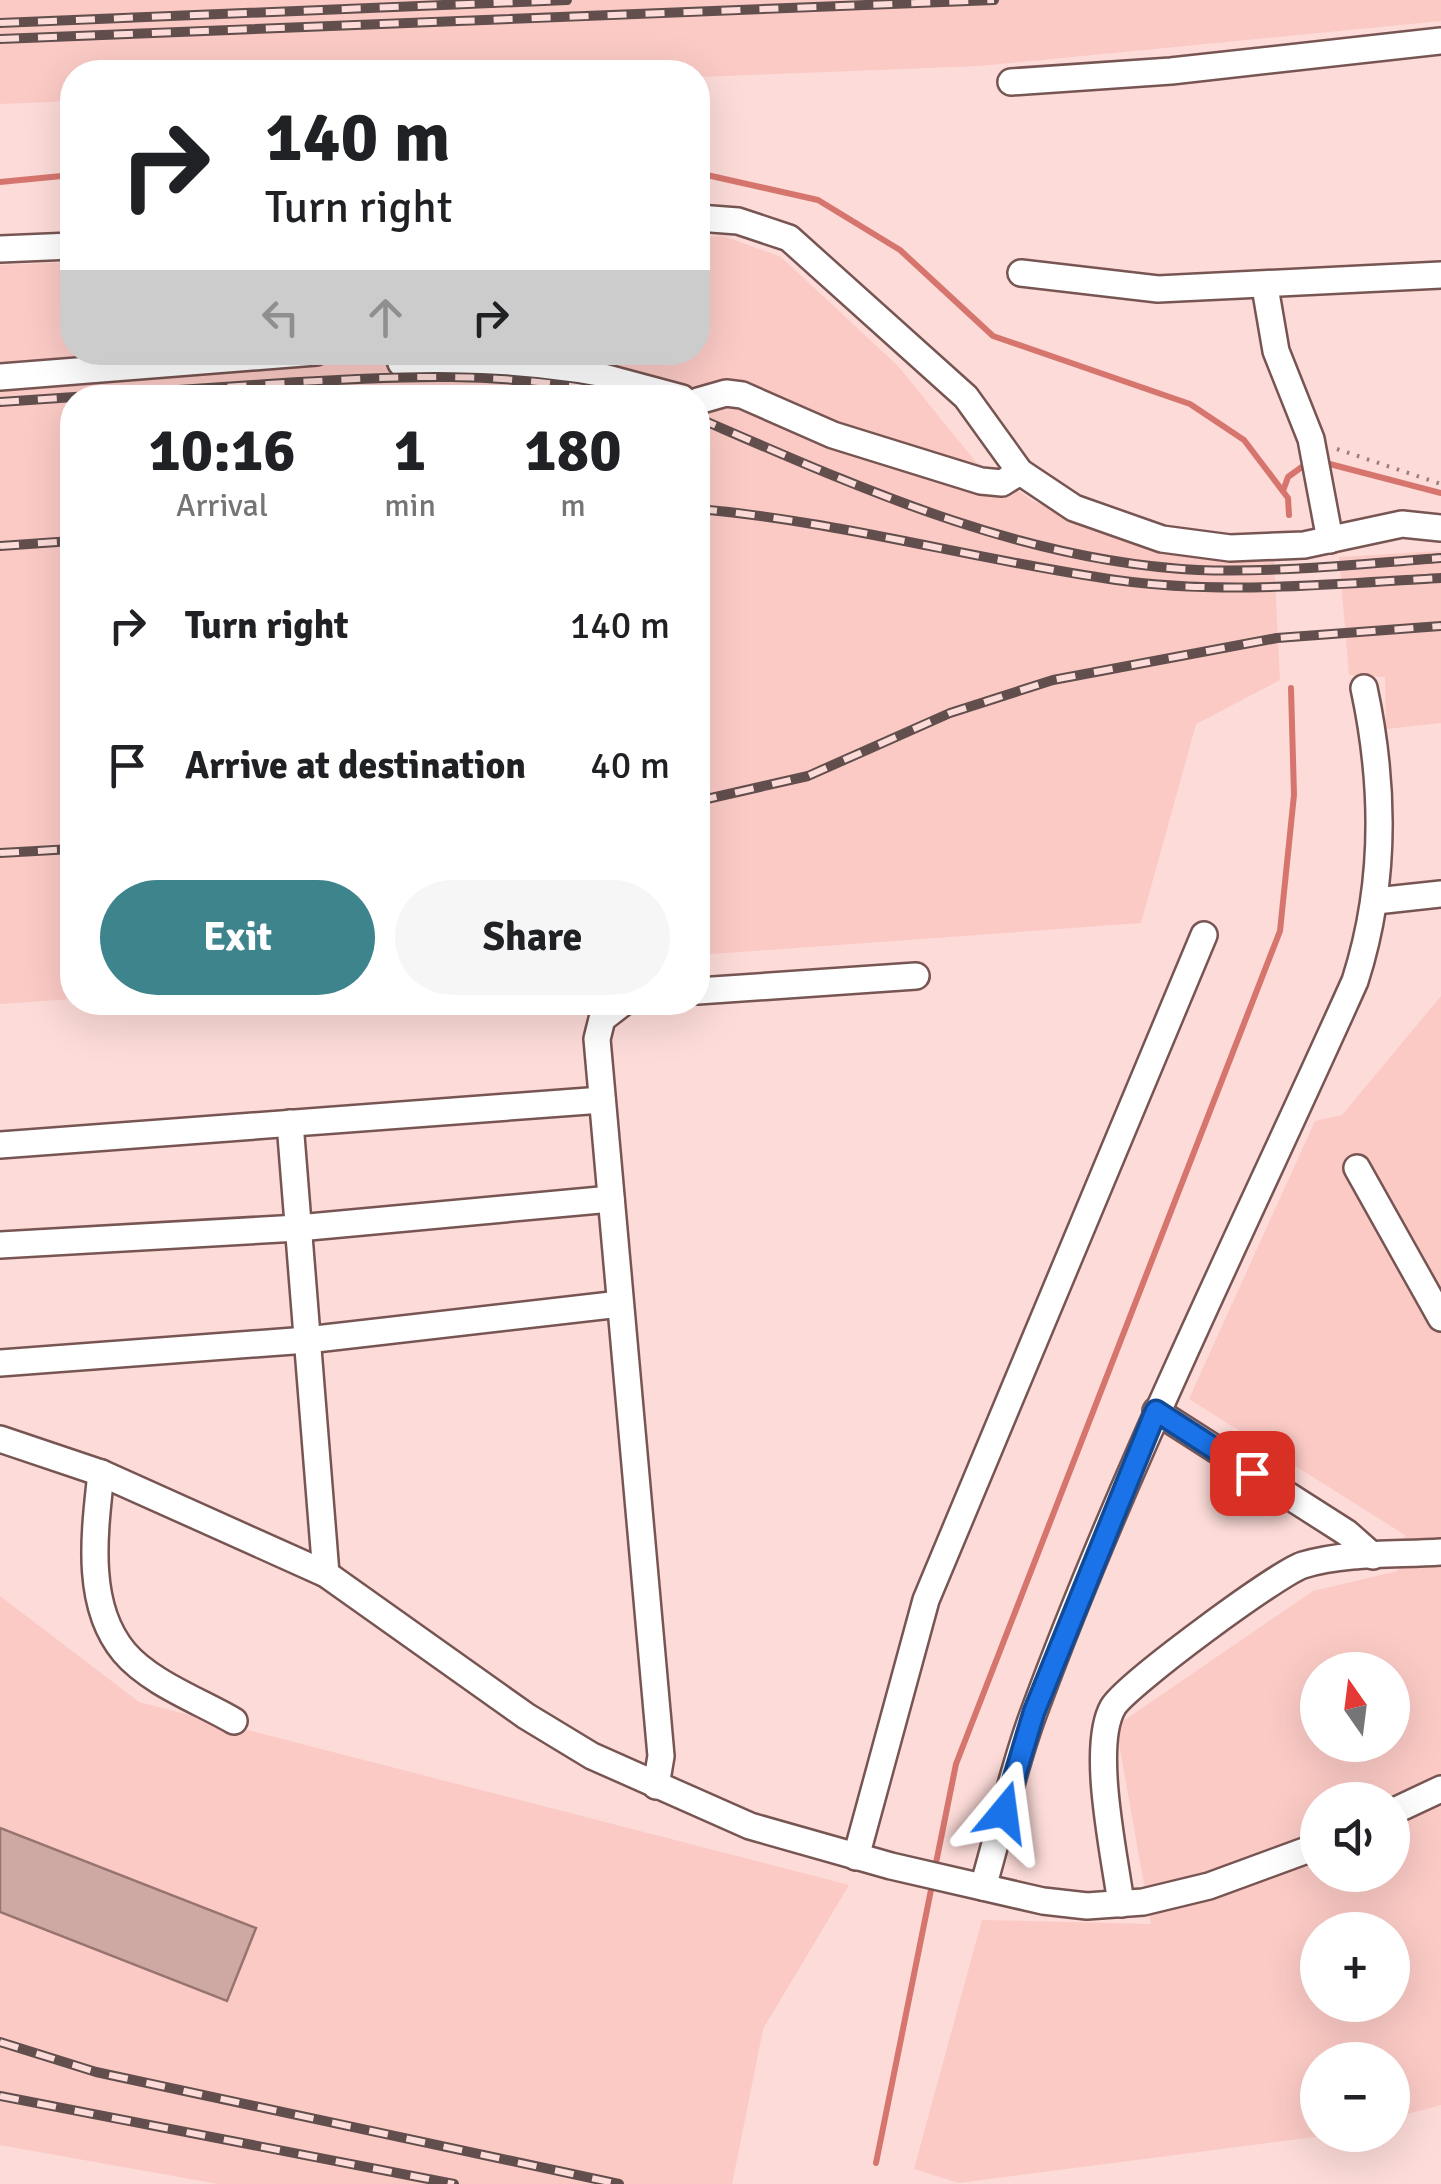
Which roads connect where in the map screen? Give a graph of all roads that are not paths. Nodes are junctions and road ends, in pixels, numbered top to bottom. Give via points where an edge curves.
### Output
1 (1441, 41) edge
2 (1011, 82) dead end
3 (710, 220) edge
4 (60, 246) edge
5 (0, 249) edge
6 (1021, 273) dead end
7 (1441, 275) edge
8 (1265, 287) junction
9 (158, 365) edge
10 (407, 365) edge
11 (0, 378) edge
12 (634, 385) edge
13 (710, 398) edge
14 (1020, 472) junction
15 (1441, 528) edge
16 (1317, 542) junction
17 (1364, 688) dead end
18 (1441, 894) edge
19 (1376, 900) junction
20 (1204, 935) dead end
21 (916, 976) dead end
22 (710, 990) edge
23 (607, 1015) edge
24 (602, 1100) junction
25 (290, 1123) junction
26 (0, 1145) edge
27 (1357, 1168) dead end
28 (611, 1199) junction
29 (298, 1228) junction
30 (0, 1245) edge
31 (620, 1304) junction
32 (1441, 1318) edge
33 (307, 1340) junction
34 (0, 1363) edge
35 (1156, 1411) junction
36 (0, 1439) edge
37 (100, 1474) junction
38 (1441, 1552) edge
39 (1373, 1556) junction
40 (326, 1574) junction
41 (234, 1720) dead end
42 (656, 1786) junction
43 (1441, 1790) edge
44 (1410, 1804) edge
45 (1300, 1853) edge
46 (856, 1857) junction
47 (974, 1885) junction
48 (1121, 1904) junction

1 - 2 street via 1171,72
3 - 14 street via 767,228 798,246 956,387
4 - 5 street
6 - 8 street via 1137,288
7 - 8 street
8 - 16 street via 1276,351 1314,454
9 - 11 street
10 - 12 street via 541,366
13 - 14 street via 742,396 833,435 981,481 1002,483
14 - 16 street via 1060,502 1196,546
15 - 16 street via 1402,524
17 - 19 street via 1374,734
18 - 19 street
19 - 35 street via 1355,981
20 - 46 street via 926,1600
21 - 22 street
23 - 24 street via 597,1039
24 - 25 street
24 - 28 street
25 - 26 street
25 - 29 street
27 - 32 street
28 - 29 street
28 - 31 street
29 - 30 street
29 - 33 street
31 - 33 street
31 - 42 street via 661,1756
33 - 34 street
33 - 40 street
35 - 39 street
35 - 47 street via 1034,1712
36 - 37 street
37 - 40 street
37 - 41 street via 95,1570 117,1640 150,1673
38 - 39 street
39 - 48 street via 1290,1570 1113,1706 1102,1757
40 - 42 street via 526,1716
42 - 46 street via 750,1826
43 - 44 street
45 - 48 street via 1208,1886
46 - 47 street
47 - 48 street via 1043,1901

